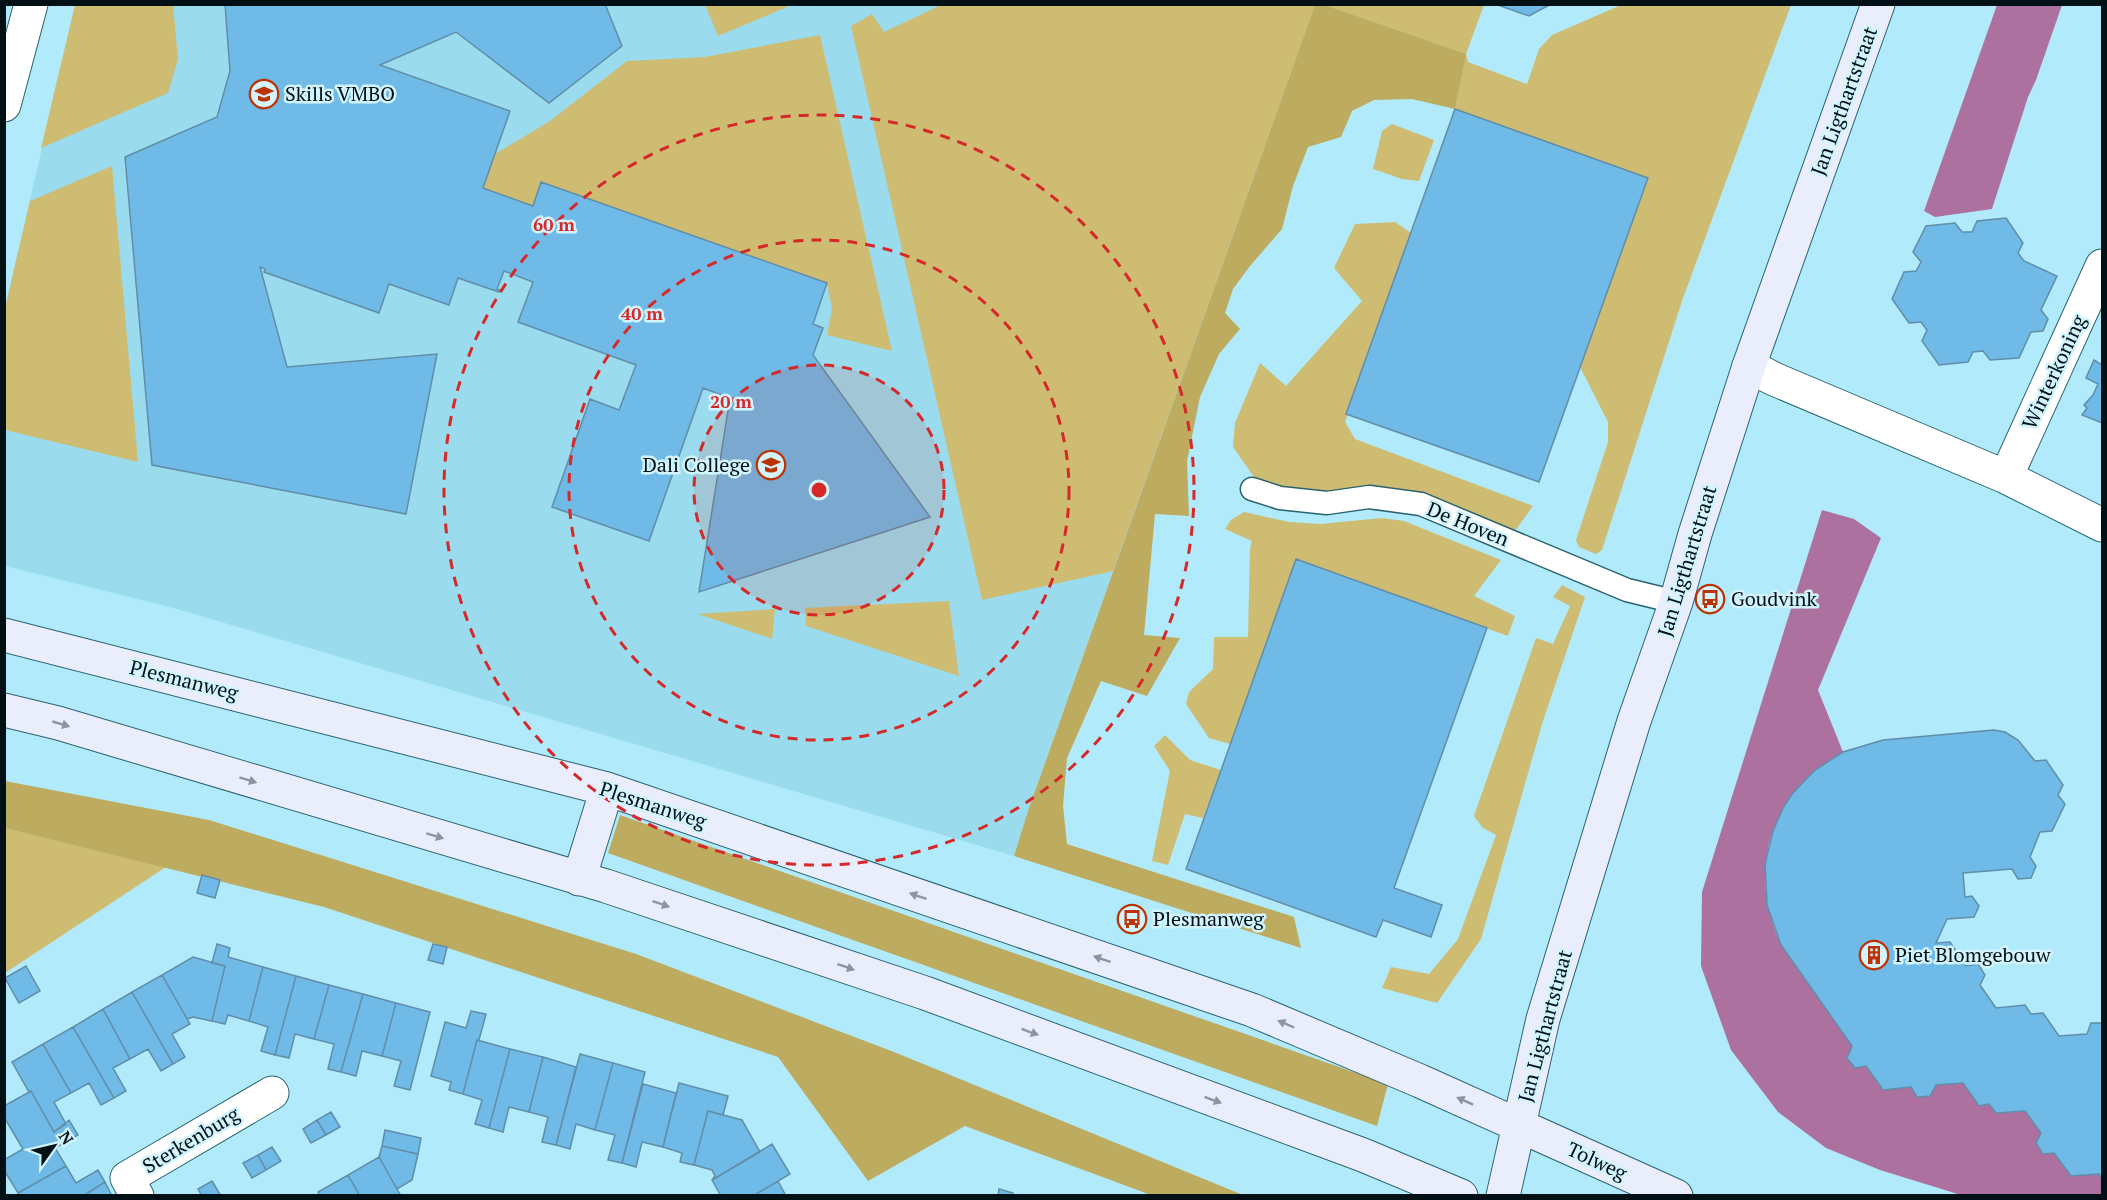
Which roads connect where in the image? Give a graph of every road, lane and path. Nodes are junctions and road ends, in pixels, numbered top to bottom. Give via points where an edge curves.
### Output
1 (31, 4) edge
2 (1878, 4) edge
3 (4, 105) edge
4 (2103, 266) edge
5 (1749, 366) junction
6 (2006, 477) junction
7 (1252, 489) dead end
8 (2103, 525) edge
9 (1676, 602) junction
10 (4, 635) edge
11 (4, 710) edge
12 (608, 789) junction
13 (579, 879) junction
14 (272, 1093) dead end
15 (1518, 1125) junction
16 (137, 1196) edge
17 (1461, 1196) edge
18 (1503, 1196) edge
19 (1676, 1196) edge

1 - 3 street
2 - 5 main road, Jan Ligthartstraat
4 - 6 street, Winterkoning
5 - 6 street
5 - 9 main road, Jan Ligthartstraat
6 - 8 street
7 - 9 lane, De Hoven via 1280,498 1327,503 1369,497 1421,504 1627,590
9 - 15 main road, Jan Ligthartstraat via 1634,721 1543,1019
10 - 12 main road, Plesmanweg
11 -> 13 main road
12 - 13 main road
15 -> 12 main road, Plesmanweg via 1252,1010
13 -> 17 main road via 925,993 1364,1155
14 - 16 street, Sterkenburg via 127,1178
15 - 18 main road, Jan Ligthartstraat
15 - 19 main road, Tolweg

